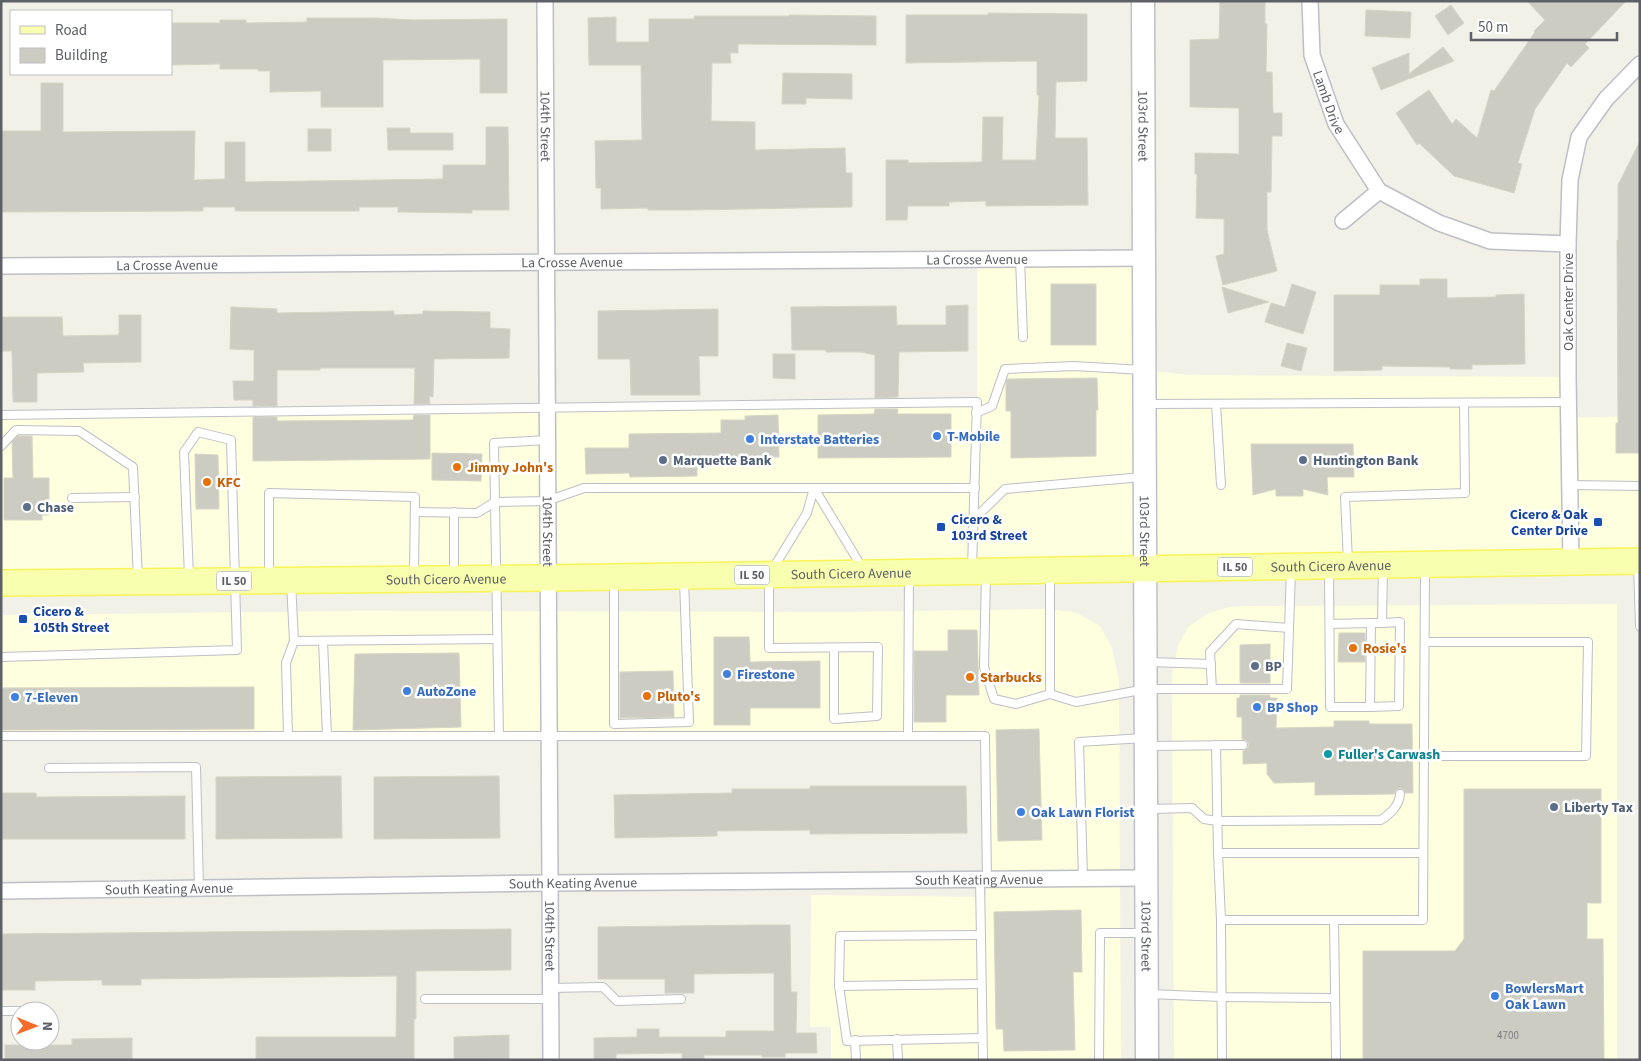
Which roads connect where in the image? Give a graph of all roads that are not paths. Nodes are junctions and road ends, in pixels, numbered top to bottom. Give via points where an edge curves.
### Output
1 (545, 1) edge
2 (1143, 1) edge
3 (1310, 1) edge
4 (1640, 64) edge
5 (1378, 191) junction
6 (1343, 221) dead end
7 (1568, 244) junction
8 (1144, 258) junction
9 (1020, 259) junction
10 (546, 262) junction
11 (1, 266) edge
12 (1024, 337) dead end
13 (1145, 370) junction
14 (1568, 402) junction
15 (1464, 403) junction
16 (1145, 404) junction
17 (1216, 404) junction
18 (547, 408) junction
19 (976, 413) junction
20 (1, 415) edge
21 (547, 440) junction
22 (1, 446) edge
23 (1145, 476) junction
24 (1221, 485) dead end
25 (1570, 485) junction
26 (1640, 486) edge
27 (814, 488) junction
28 (975, 488) junction
29 (135, 497) junction
30 (72, 498) dead end
31 (547, 501) junction
32 (495, 502) junction
33 (415, 512) junction
34 (454, 512) junction
35 (974, 519) junction
36 (1639, 561) edge
37 (1571, 563) junction
38 (1383, 565) junction
39 (1425, 565) junction
40 (1339, 566) junction
41 (1292, 567) junction
42 (1145, 569) junction
43 (1050, 570) junction
44 (909, 572) junction
45 (979, 572) junction
46 (865, 573) junction
47 (769, 575) junction
48 (684, 576) junction
49 (614, 577) junction
50 (548, 578) junction
51 (414, 579) junction
52 (454, 579) junction
53 (497, 579) junction
54 (235, 581) junction
55 (280, 581) junction
56 (139, 582) junction
57 (190, 582) junction
58 (1, 583) edge
59 (1382, 622) junction
60 (1371, 623) junction
61 (1330, 624) junction
62 (1640, 626) edge
63 (1289, 628) junction
64 (497, 639) junction
65 (294, 641) junction
66 (323, 641) junction
67 (1424, 642) junction
68 (834, 648) junction
69 (1, 656) edge
70 (1146, 662) junction
71 (1211, 664) junction
72 (1146, 689) junction
73 (1212, 689) junction
74 (1050, 694) junction
75 (1370, 707) junction
76 (834, 719) junction
77 (1, 736) edge
78 (288, 736) junction
79 (327, 736) junction
80 (500, 736) junction
81 (548, 736) junction
82 (834, 736) junction
83 (908, 736) junction
84 (1146, 742) junction
85 (1216, 745) junction
86 (1243, 745) dead end
87 (1424, 756) junction
88 (49, 768) dead end
89 (1400, 794) dead end
90 (1146, 809) junction
91 (1217, 821) junction
92 (1218, 853) junction
93 (1423, 853) junction
94 (1082, 878) junction
95 (1147, 878) junction
96 (983, 879) junction
97 (550, 883) junction
98 (199, 888) junction
99 (1, 891) edge
100 (1221, 920) junction
101 (1334, 920) junction
102 (1147, 933) junction
103 (980, 935) junction
104 (981, 984) junction
105 (839, 986) junction
106 (550, 994) junction
107 (1147, 994) junction
108 (1222, 997) junction
109 (1334, 998) junction
110 (425, 999) dead end
111 (680, 999) dead end
112 (982, 1038) junction
113 (897, 1039) junction
114 (855, 1040) junction
115 (551, 1060) edge
116 (856, 1060) edge
117 (898, 1060) edge
118 (983, 1060) edge
119 (1099, 1060) edge
120 (1148, 1060) edge
121 (1222, 1060) edge
122 (1336, 1060) edge

1 - 10 street, 104th Street
2 - 8 main road, 103rd Street
3 - 5 street, Lamb Drive via 1312,55 1336,124
4 - 7 street, Oak Center Drive via 1606,99 1579,137 1570,180
5 - 6 street
5 - 7 street via 1439,223 1490,241
7 - 14 street, Oak Center Drive
8 - 9 street, La Crosse Avenue
8 - 13 main road, 103rd Street
9 - 10 street, La Crosse Avenue
9 - 12 lane
10 - 11 street, La Crosse Avenue
10 - 18 street, 104th Street
13 - 16 main road, 103rd Street
13 - 19 lane via 1074,366 1005,369 992,406
14 - 15 lane
14 - 25 street, Oak Center Drive
15 - 17 lane
15 - 40 lane via 1465,493 1345,497
16 - 17 lane
16 - 23 main road, 103rd Street
17 - 24 lane
18 - 19 lane via 977,402
18 - 20 lane
18 - 21 street, 104th Street
19 - 28 lane
21 - 31 street, 104th Street
21 - 32 lane via 494,443
22 - 29 lane via 16,430 79,431 134,467
23 - 35 lane via 1005,489
23 - 42 main road, 103rd Street
25 - 26 lane
25 - 37 street, Oak Center Drive
27 - 28 lane
27 - 31 lane via 584,488
27 - 46 lane
27 - 47 lane via 807,512
28 - 35 lane
29 - 30 lane
29 - 56 lane
31 - 32 lane
31 - 50 street, 104th Street
32 - 34 lane via 477,513
32 - 53 lane
33 - 34 lane
33 - 51 lane
33 - 55 lane via 415,497 269,493
34 - 52 lane
35 - 45 lane
36 - 37 main road, South Cicero Avenue / IL 50
36 - 62 lane
37 - 39 main road, South Cicero Avenue / IL 50
38 - 39 main road, South Cicero Avenue / IL 50
38 - 40 main road, South Cicero Avenue / IL 50
38 - 59 lane
39 - 67 lane
40 - 41 main road, South Cicero Avenue / IL 50
40 - 61 lane
41 - 42 main road, South Cicero Avenue / IL 50
41 - 63 lane
42 - 43 main road, South Cicero Avenue / IL 50
42 - 70 main road, 103rd Street
43 - 45 main road, South Cicero Avenue / IL 50
43 - 74 lane
44 - 45 main road, South Cicero Avenue / IL 50
44 - 46 main road, South Cicero Avenue / IL 50
44 - 83 lane
45 - 74 lane via 984,667 994,699 1016,704
46 - 47 main road, South Cicero Avenue / IL 50
47 - 48 main road, South Cicero Avenue / IL 50
47 - 68 lane via 769,648
48 - 49 main road, South Cicero Avenue / IL 50
48 - 49 lane via 689,722 623,724 614,724
49 - 50 main road, South Cicero Avenue / IL 50
50 - 53 main road, South Cicero Avenue / IL 50
50 - 81 street, 104th Street
51 - 52 main road, South Cicero Avenue / IL 50
51 - 55 main road, South Cicero Avenue / IL 50
52 - 53 main road, South Cicero Avenue / IL 50
53 - 64 lane
54 - 55 main road, South Cicero Avenue / IL 50
54 - 57 main road, South Cicero Avenue / IL 50
54 - 57 lane via 231,440 198,432 184,452
54 - 69 lane via 237,650
55 - 65 lane
56 - 57 main road, South Cicero Avenue / IL 50
56 - 58 main road, South Cicero Avenue / IL 50
59 - 60 lane
59 - 75 lane via 1400,622 1399,706
60 - 61 lane
60 - 75 lane
61 - 75 lane via 1330,707
63 - 71 lane via 1236,624 1210,652
63 - 73 lane via 1287,689
64 - 66 lane
64 - 80 lane
65 - 66 lane
65 - 78 lane via 286,664
66 - 79 lane
67 - 87 lane
67 - 87 lane via 1588,642 1586,756
68 - 76 lane
68 - 76 lane via 878,647 877,716
70 - 71 lane
70 - 72 main road, 103rd Street
71 - 73 lane
72 - 73 lane
72 - 74 lane via 1076,702
72 - 84 main road, 103rd Street
76 - 82 lane
77 - 78 lane
78 - 79 lane
79 - 80 lane
80 - 81 lane
81 - 82 lane
81 - 97 street, 104th Street
82 - 83 lane
83 - 96 lane via 985,736
84 - 85 lane
84 - 90 main road, 103rd Street
84 - 94 lane via 1079,742
85 - 86 lane
85 - 91 lane
87 - 93 lane
88 - 98 lane via 196,768
89 - 91 lane via 1400,801 1381,820
90 - 91 lane via 1192,808 1204,819
90 - 95 main road, 103rd Street
91 - 92 lane
92 - 93 lane
92 - 100 lane
93 - 101 lane via 1423,920
94 - 95 street, South Keating Avenue
94 - 96 street, South Keating Avenue
95 - 102 main road, 103rd Street
96 - 97 street, South Keating Avenue
96 - 103 lane
97 - 98 street, South Keating Avenue
97 - 106 street, 104th Street
98 - 99 street, South Keating Avenue
100 - 101 lane
100 - 108 lane
101 - 109 lane
102 - 107 main road, 103rd Street
102 - 119 lane via 1100,933
103 - 104 lane
103 - 105 lane via 840,936
104 - 105 lane
104 - 112 lane
105 - 114 lane via 847,1040
106 - 110 lane
106 - 111 lane via 602,987 616,1001
106 - 115 street, 104th Street
107 - 108 lane
107 - 120 main road, 103rd Street
108 - 109 lane
108 - 121 lane
109 - 122 lane
112 - 113 lane
112 - 118 lane
113 - 114 lane
113 - 117 lane
114 - 116 lane

